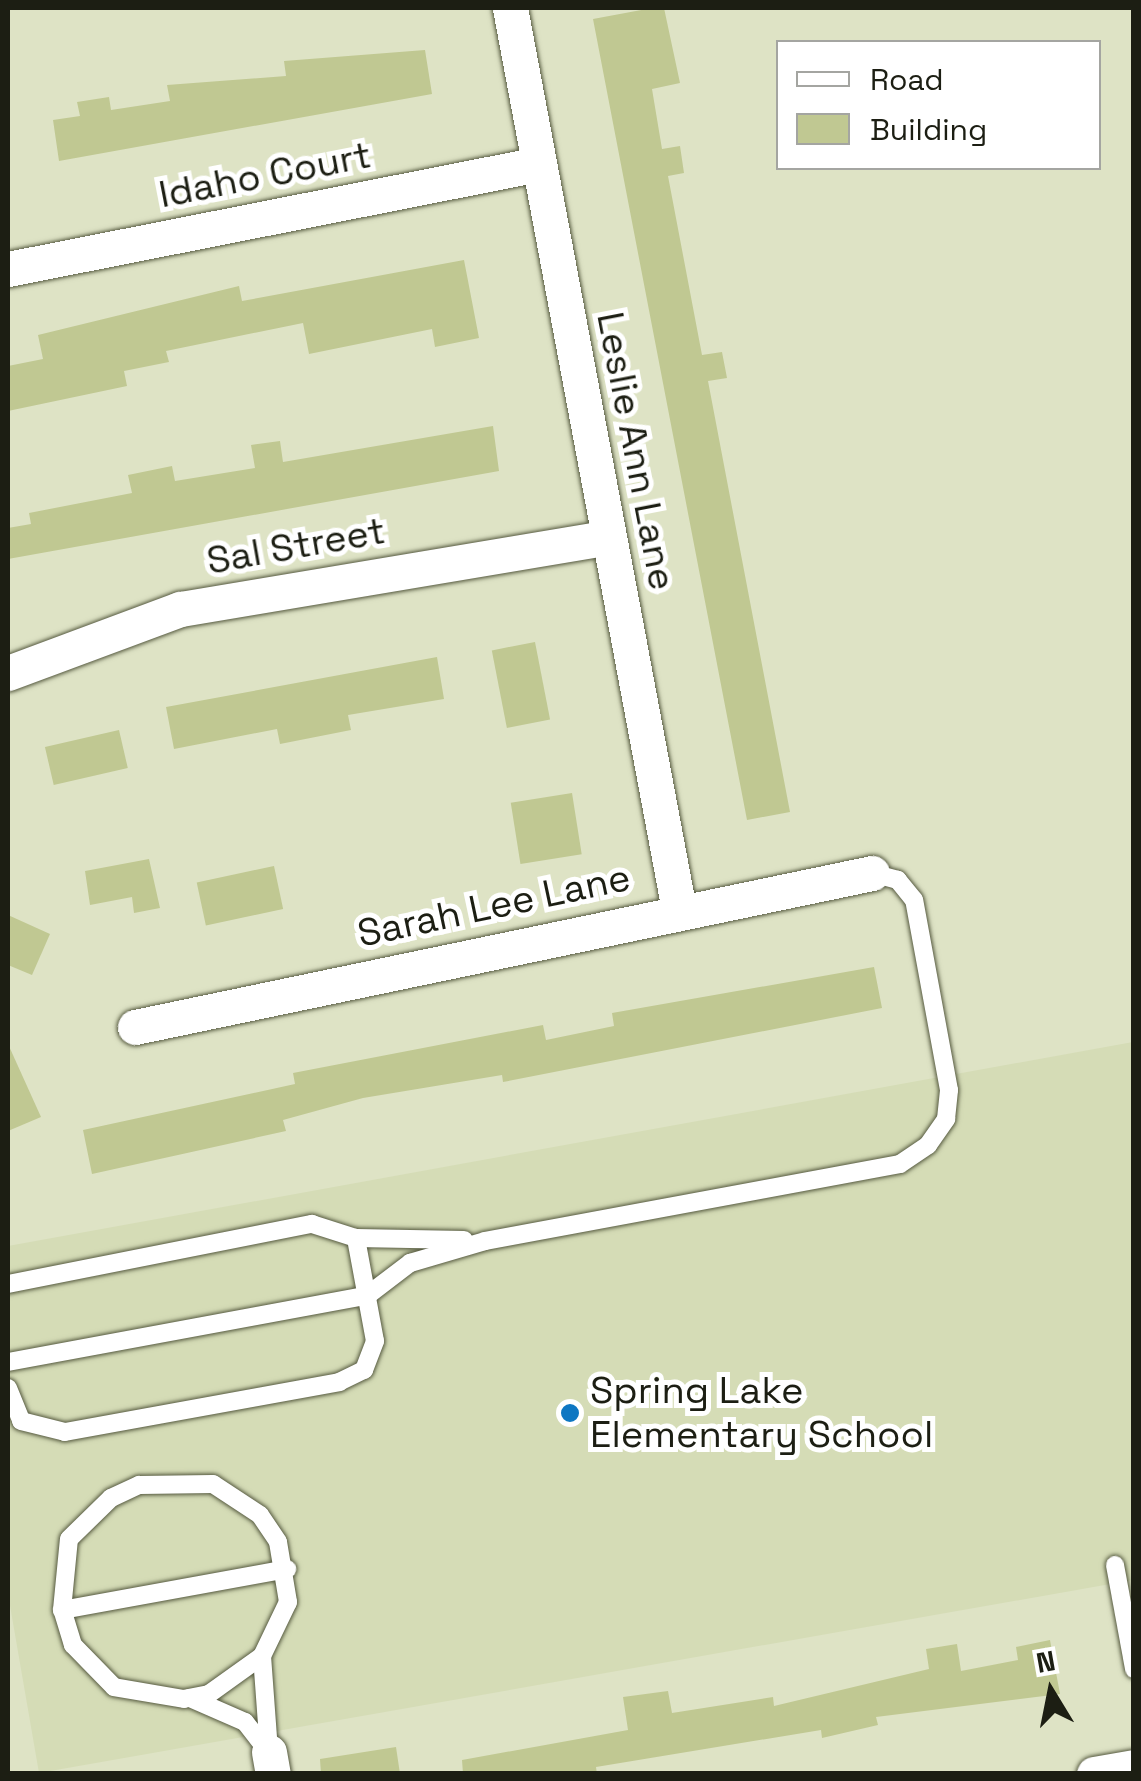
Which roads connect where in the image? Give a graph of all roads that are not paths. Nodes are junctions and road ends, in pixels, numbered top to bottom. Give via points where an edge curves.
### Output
1 (510, 8) edge
2 (539, 164) junction
3 (8, 269) edge
4 (608, 537) junction
5 (8, 673) edge
6 (872, 873) joint
7 (678, 910) junction
8 (136, 1027) dead end
9 (356, 1238) junction
10 (485, 1241) junction
11 (8, 1284) edge
12 (368, 1296) junction
13 (8, 1362) edge
14 (8, 1388) edge
15 (1115, 1565) dead end
16 (287, 1570) junction
17 (62, 1610) junction
18 (262, 1656) junction
19 (1134, 1669) edge
20 (190, 1698) junction
21 (271, 1762) edge
22 (1134, 1766) edge
23 (1094, 1774) edge

1 - 2 street, Leslie Ann Lane
2 - 3 street, Idaho Court
2 - 4 street, Leslie Ann Lane
4 - 5 street, Sal Street via 180,609
4 - 7 street, Leslie Ann Lane
6 - 7 street, Sarah Lee Lane
6 - 10 lane via 898,880 914,900 949,1090 946,1119 928,1145 900,1164
7 - 8 street, Sarah Lee Lane
9 - 10 lane
9 - 11 lane via 312,1224
9 - 12 lane
10 - 12 lane via 410,1263
12 - 13 lane
12 - 14 lane via 376,1341 364,1370 340,1382 65,1432 21,1421
15 - 19 lane
16 - 17 lane
16 - 17 lane via 278,1542 247,1501 213,1484 139,1485 111,1498 69,1539
16 - 18 lane via 288,1602
17 - 20 lane via 73,1645 114,1687
18 - 20 lane via 209,1694
18 - 21 lane
20 - 21 lane via 245,1722
22 - 23 street

